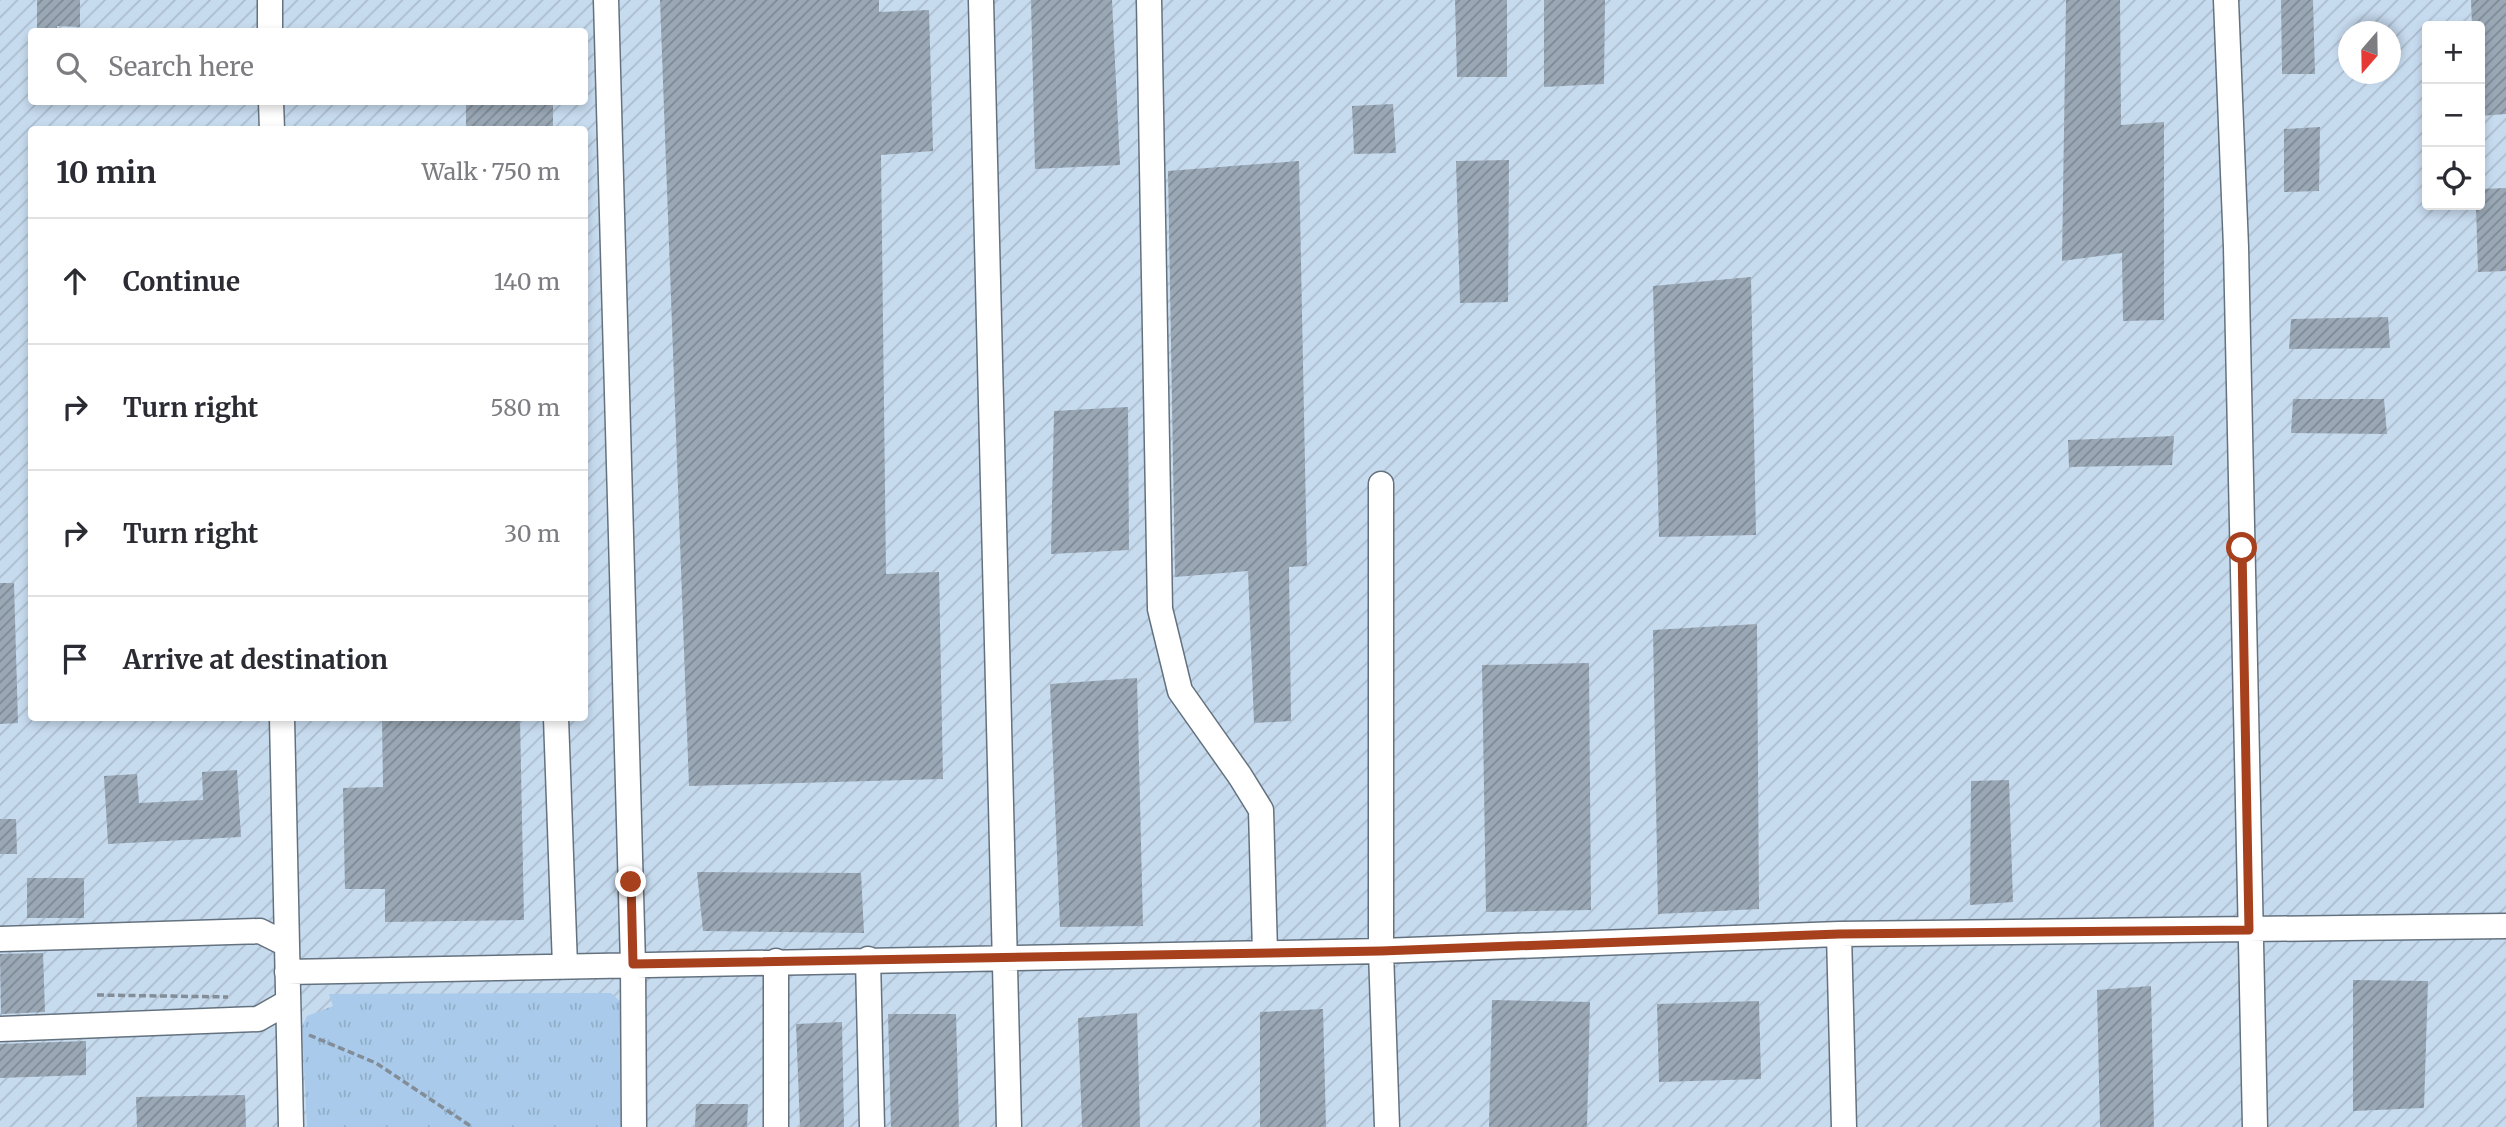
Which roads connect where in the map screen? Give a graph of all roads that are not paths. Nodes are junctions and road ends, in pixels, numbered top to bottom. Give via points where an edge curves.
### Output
1 (270, 0) edge
2 (606, 0) edge
3 (981, 0) edge
4 (1149, 0) edge
5 (2226, 0) edge
6 (270, 28) edge
7 (271, 105) edge
8 (272, 126) edge
9 (1381, 484) dead end
10 (282, 721) edge
11 (556, 721) edge
12 (2506, 926) edge
13 (2249, 930) junction
14 (1839, 934) junction
15 (0, 939) edge
16 (286, 944) junction
17 (1381, 951) junction
18 (1265, 952) junction
19 (1005, 956) junction
20 (867, 959) junction
21 (776, 961) junction
22 (633, 964) junction
23 (565, 966) junction
24 (287, 972) junction
25 (288, 1002) junction
26 (0, 1029) edge
27 (291, 1127) edge
28 (634, 1127) edge
29 (776, 1127) edge
30 (872, 1127) edge
31 (1009, 1127) edge
32 (1387, 1127) edge
33 (1844, 1127) edge
34 (2255, 1127) edge

1 - 6 lane
2 - 22 lane
3 - 19 lane
4 - 18 lane via 1160,609 1180,691 1261,810
5 - 13 lane via 2236,247
7 - 8 lane
9 - 17 lane
10 - 16 lane
11 - 23 lane
12 - 13 lane
13 - 14 lane
13 - 34 lane
14 - 17 lane
14 - 33 lane
15 - 16 lane via 260,931
16 - 24 lane
17 - 18 lane
17 - 32 lane
18 - 19 lane
19 - 20 lane
19 - 31 lane
20 - 21 lane
20 - 30 lane
21 - 22 lane
21 - 29 lane
22 - 23 lane
22 - 28 lane
23 - 24 lane
24 - 25 lane
25 - 26 lane via 258,1018
25 - 27 lane

